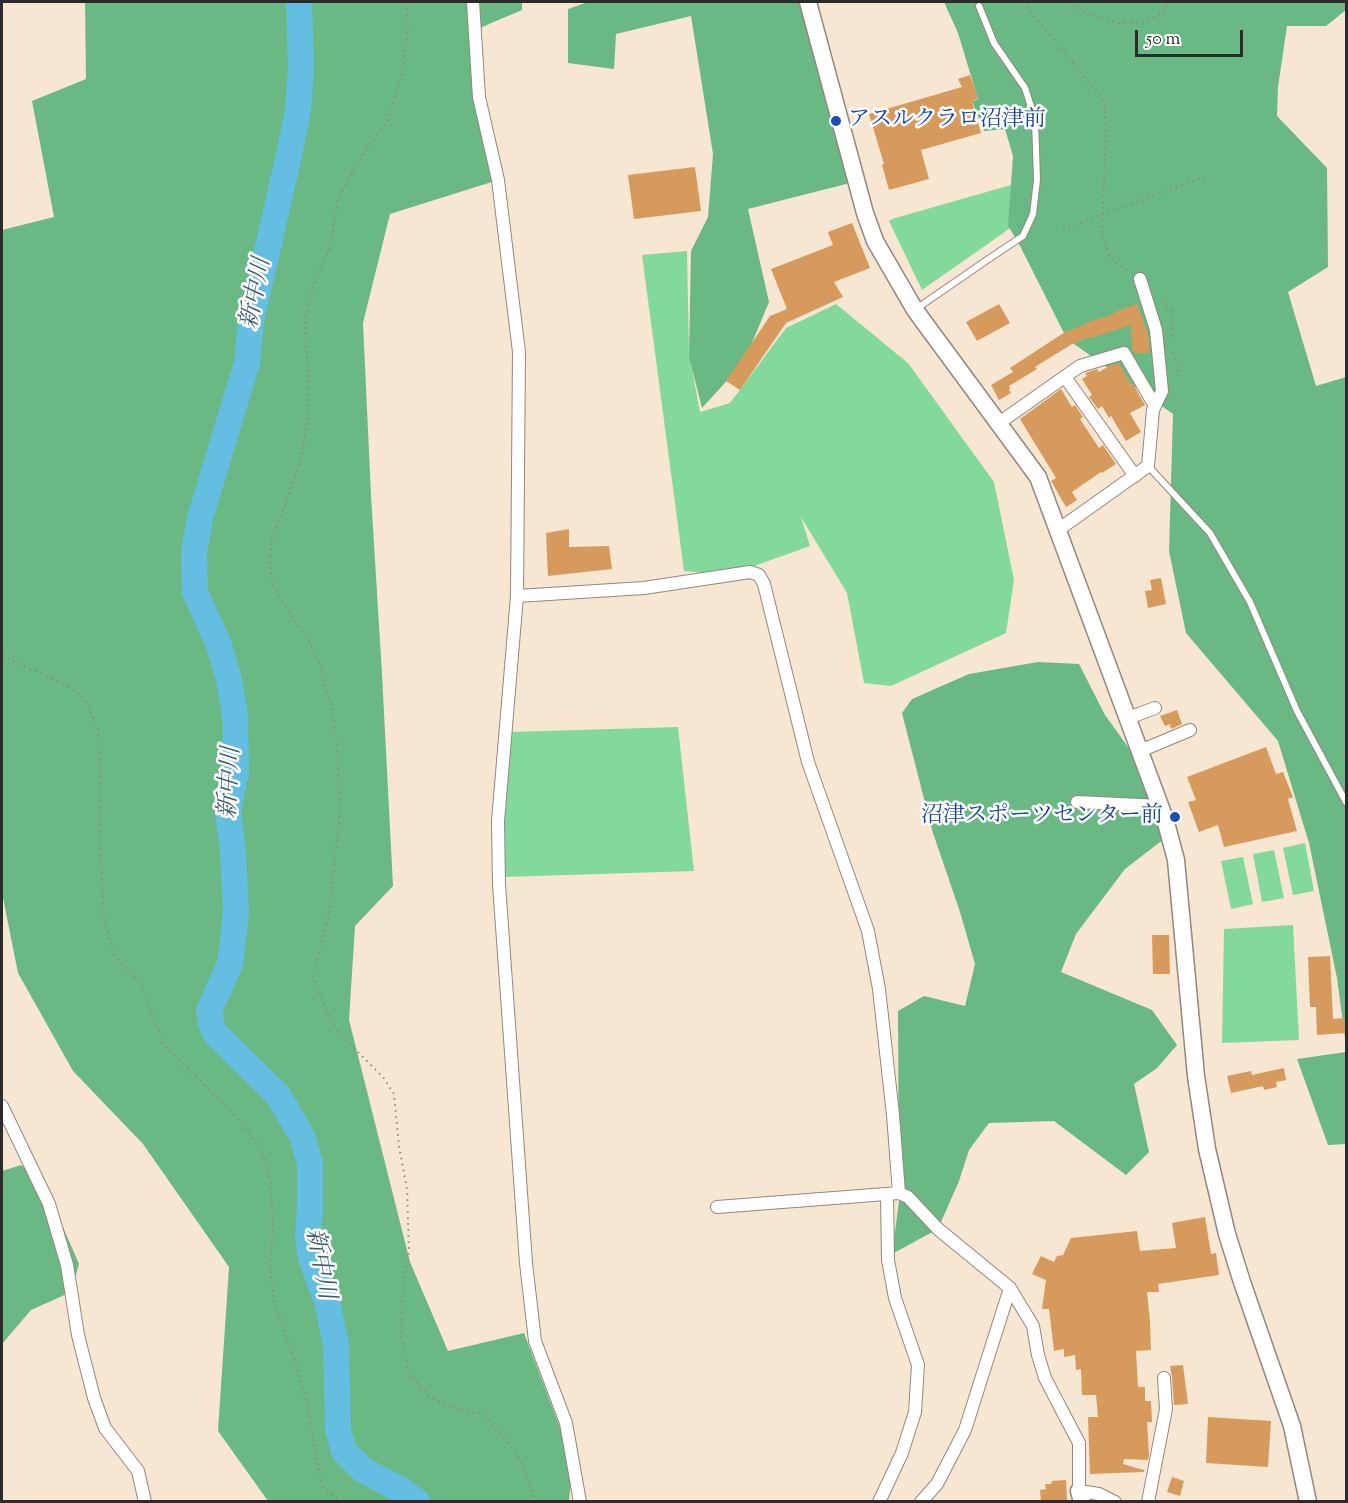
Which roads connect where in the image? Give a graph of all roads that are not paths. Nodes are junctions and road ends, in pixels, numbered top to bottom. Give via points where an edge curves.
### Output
1 (473, 2) edge
2 (808, 2) edge
3 (979, 6) dead end
4 (1140, 279) road end
5 (915, 310) junction
6 (1065, 377) junction
7 (1155, 406) junction
8 (999, 423) junction
9 (1148, 466) junction
10 (1135, 476) junction
11 (1058, 530) junction
12 (517, 596) junction
13 (1155, 708) dead end
14 (1128, 718) junction
15 (1190, 730) dead end
16 (1140, 751) junction
17 (1077, 801) dead end
18 (1347, 802) edge
19 (1160, 806) junction
20 (2, 1106) edge
21 (893, 1193) junction
22 (717, 1207) dead end
23 (1010, 1288) junction
24 (1164, 1378) dead end
25 (1081, 1496) edge
26 (145, 1502) edge
27 (580, 1502) edge
28 (879, 1502) edge
29 (921, 1502) edge
30 (1115, 1502) edge
31 (1148, 1502) edge
32 (1308, 1502) edge

1 - 12 street via 479,97 498,180 519,352
2 - 5 street via 865,213 875,241
3 - 5 lane via 994,43 1025,88 1035,119 1037,180 1033,214 1023,236
4 - 7 street via 1156,330 1162,391
5 - 8 street
6 - 7 street via 1080,366 1124,353
6 - 8 street
6 - 10 street
7 - 9 street
8 - 11 street via 1038,477
9 - 10 street
9 - 18 lane via 1210,533 1250,602 1297,711
10 - 11 street
11 - 14 street
12 - 21 street via 644,588 750,572 759,575 808,762 868,931 879,989 893,1115
12 - 27 street via 498,821 499,884 535,1341 566,1423
13 - 14 street
14 - 16 street
15 - 16 street
16 - 19 street
17 - 19 street
19 - 32 street via 1176,860 1196,1076 1207,1149 1227,1234 1292,1426
20 - 26 street via 49,1204 67,1265 78,1335 94,1398 105,1428 138,1471
21 - 22 street
21 - 23 street via 908,1197 938,1229
21 - 28 street via 888,1260 918,1365 915,1412
23 - 25 street via 1033,1326 1045,1378 1079,1443
23 - 29 street via 965,1430 937,1484
24 - 31 street via 1166,1409
25 - 30 street via 1100,1494

